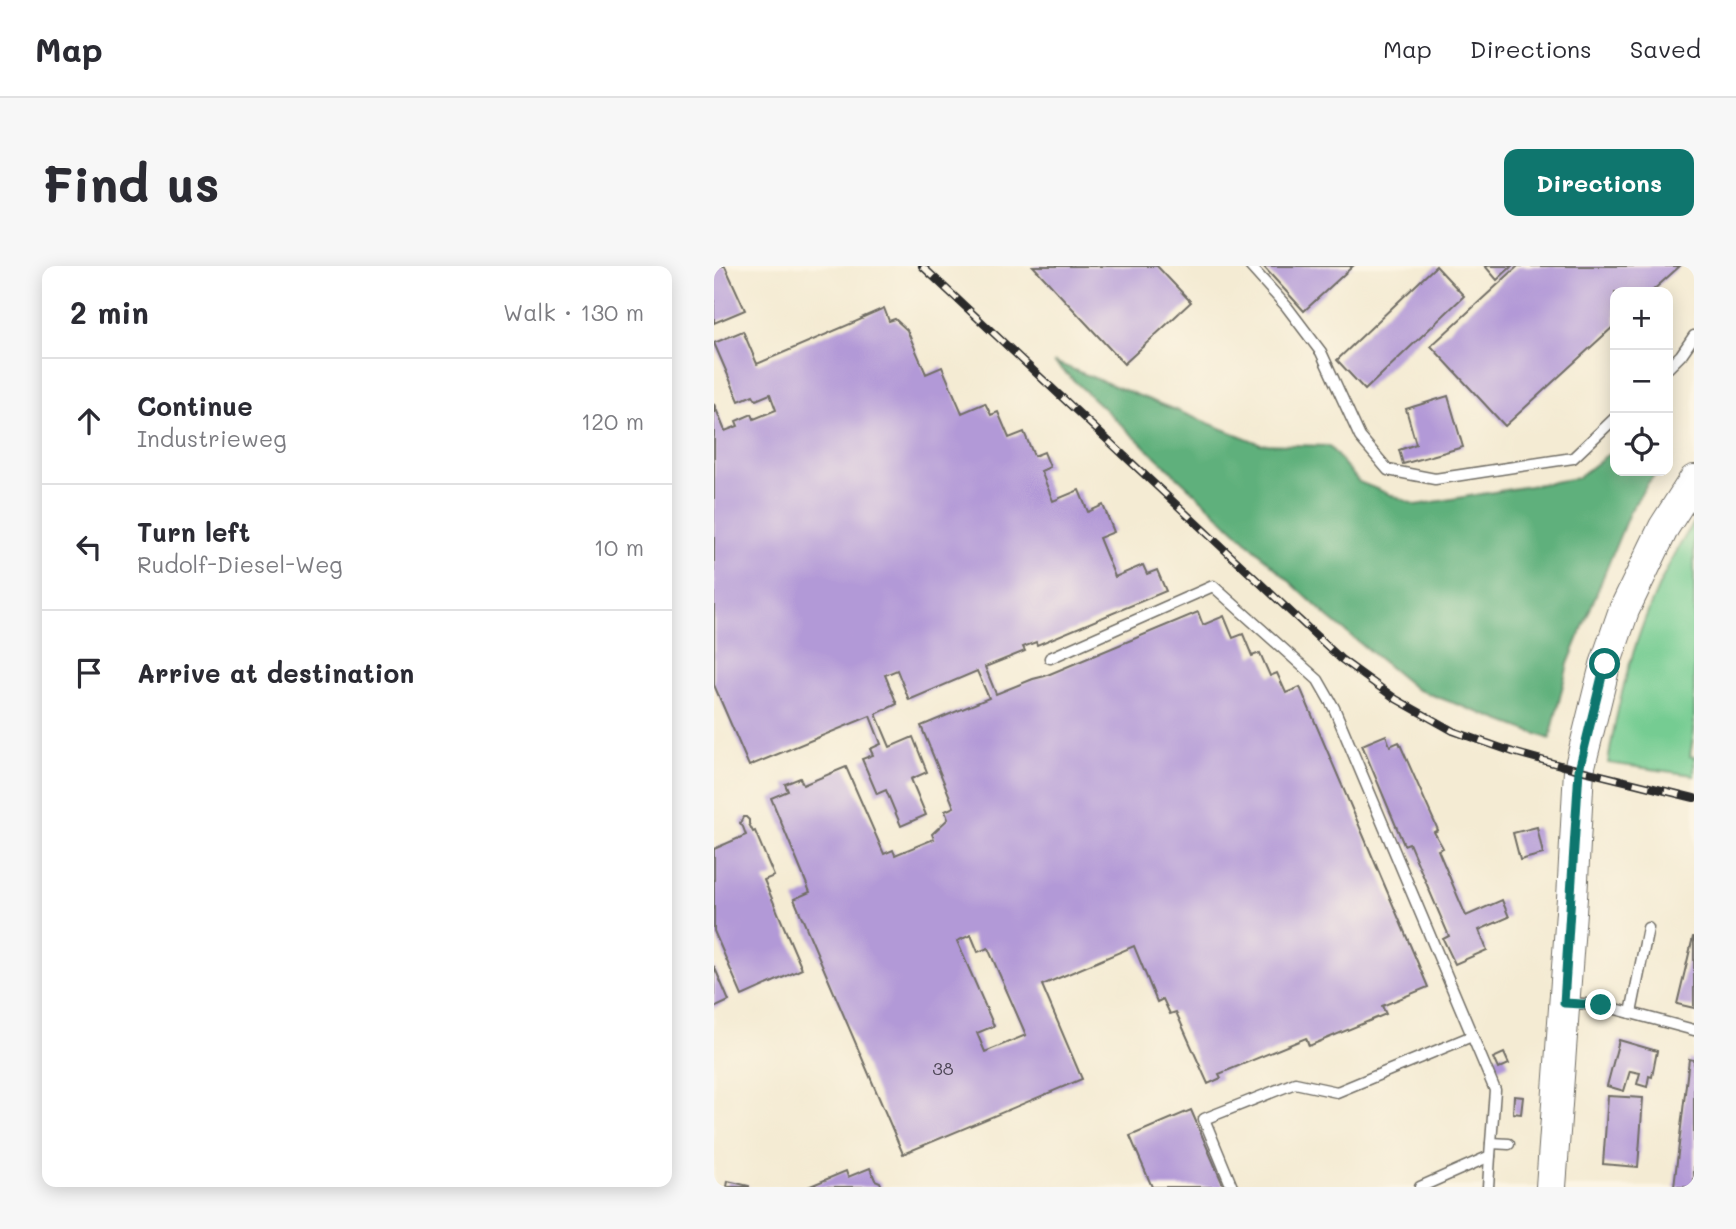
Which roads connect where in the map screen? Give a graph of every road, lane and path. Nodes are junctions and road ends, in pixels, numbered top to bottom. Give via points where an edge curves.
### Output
1 (1250, 266) edge
2 (1694, 336) edge
3 (1673, 363) edge
4 (1610, 423) edge
5 (1694, 480) edge
6 (1049, 658) dead end
7 (1648, 928) dead end
8 (1564, 1003) junction
9 (1631, 1013) junction
10 (1694, 1030) edge
11 (1472, 1036) junction
12 (1491, 1143) junction
13 (1509, 1144) dead end
14 (1490, 1156) junction
15 (1233, 1187) edge
16 (1420, 1187) edge
17 (1488, 1187) edge
18 (1550, 1187) edge

1 - 4 lane via 1321,352 1360,437 1388,470 1435,480 1573,458
2 - 3 lane
5 - 8 street via 1664,527 1623,610 1592,715 1579,770
6 - 11 lane via 1213,586 1318,680 1334,708
7 - 9 lane
8 - 9 lane
8 - 18 street
9 - 10 lane
11 - 12 lane via 1495,1090
11 - 15 lane via 1337,1092 1295,1083 1204,1119
12 - 13 lane
12 - 14 lane
14 - 16 lane
14 - 17 lane

